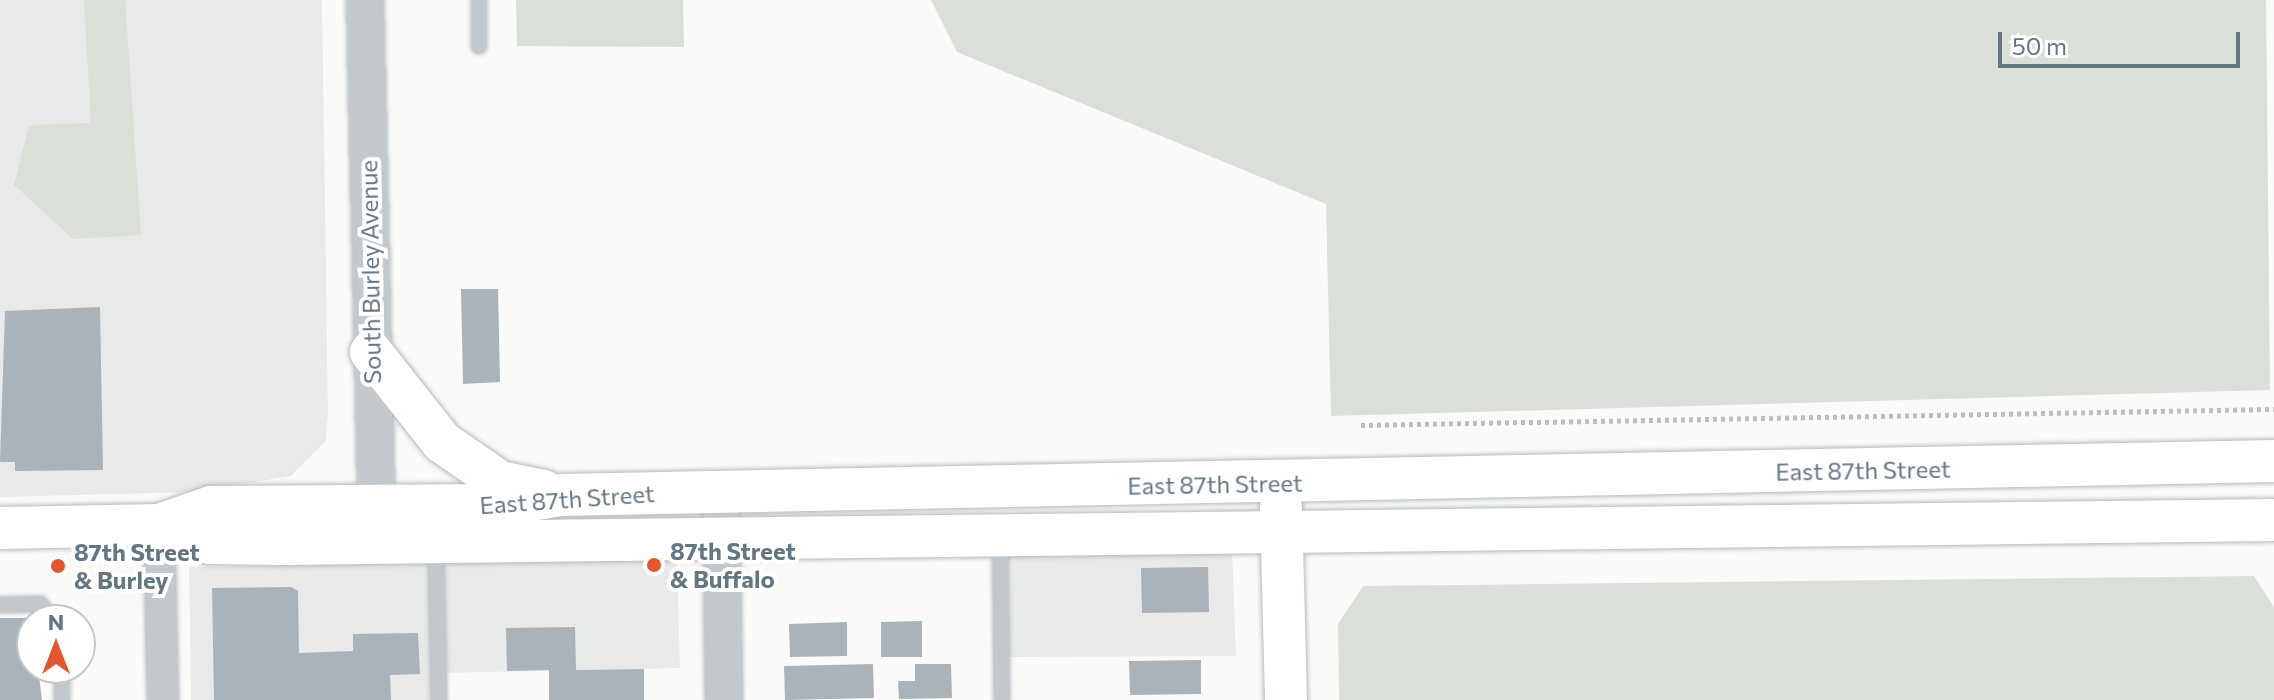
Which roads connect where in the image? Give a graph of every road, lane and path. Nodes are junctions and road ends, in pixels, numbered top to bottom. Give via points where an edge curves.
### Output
1 (365, 0) edge
2 (479, 0) edge
3 (479, 46) dead end
4 (371, 352) junction
5 (2274, 409) edge
6 (1361, 425) dead end
7 (2274, 461) edge
8 (1281, 483) junction
9 (721, 492) junction
10 (561, 495) junction
11 (2274, 520) edge
12 (436, 524) junction
13 (159, 525) junction
14 (376, 525) junction
15 (0, 528) edge
16 (1282, 534) junction
17 (1000, 537) junction
18 (722, 539) junction
19 (163, 700) edge
20 (439, 700) edge
21 (724, 700) edge
22 (1002, 700) edge
23 (1286, 700) edge

1 - 4 street, South Burley Avenue
2 - 3 lane
4 - 10 main road via 415,414 475,468 500,482
4 - 14 street, South Burley Avenue
5 - 6 path
7 - 8 main road, East 87th Street
8 - 9 main road, East 87th Street
8 - 16 main road
9 - 10 main road, East 87th Street
9 - 18 street
10 - 12 main road, East 87th Street
11 - 16 main road, East 87th Street
12 - 14 main road, East 87th Street
12 - 18 main road, East 87th Street
12 - 20 lane
13 - 14 main road, East 87th Street via 210,543
13 - 15 main road, East 87th Street
13 - 19 street
16 - 17 main road, East 87th Street
16 - 23 main road
17 - 18 main road, East 87th Street
17 - 22 lane
18 - 21 street

